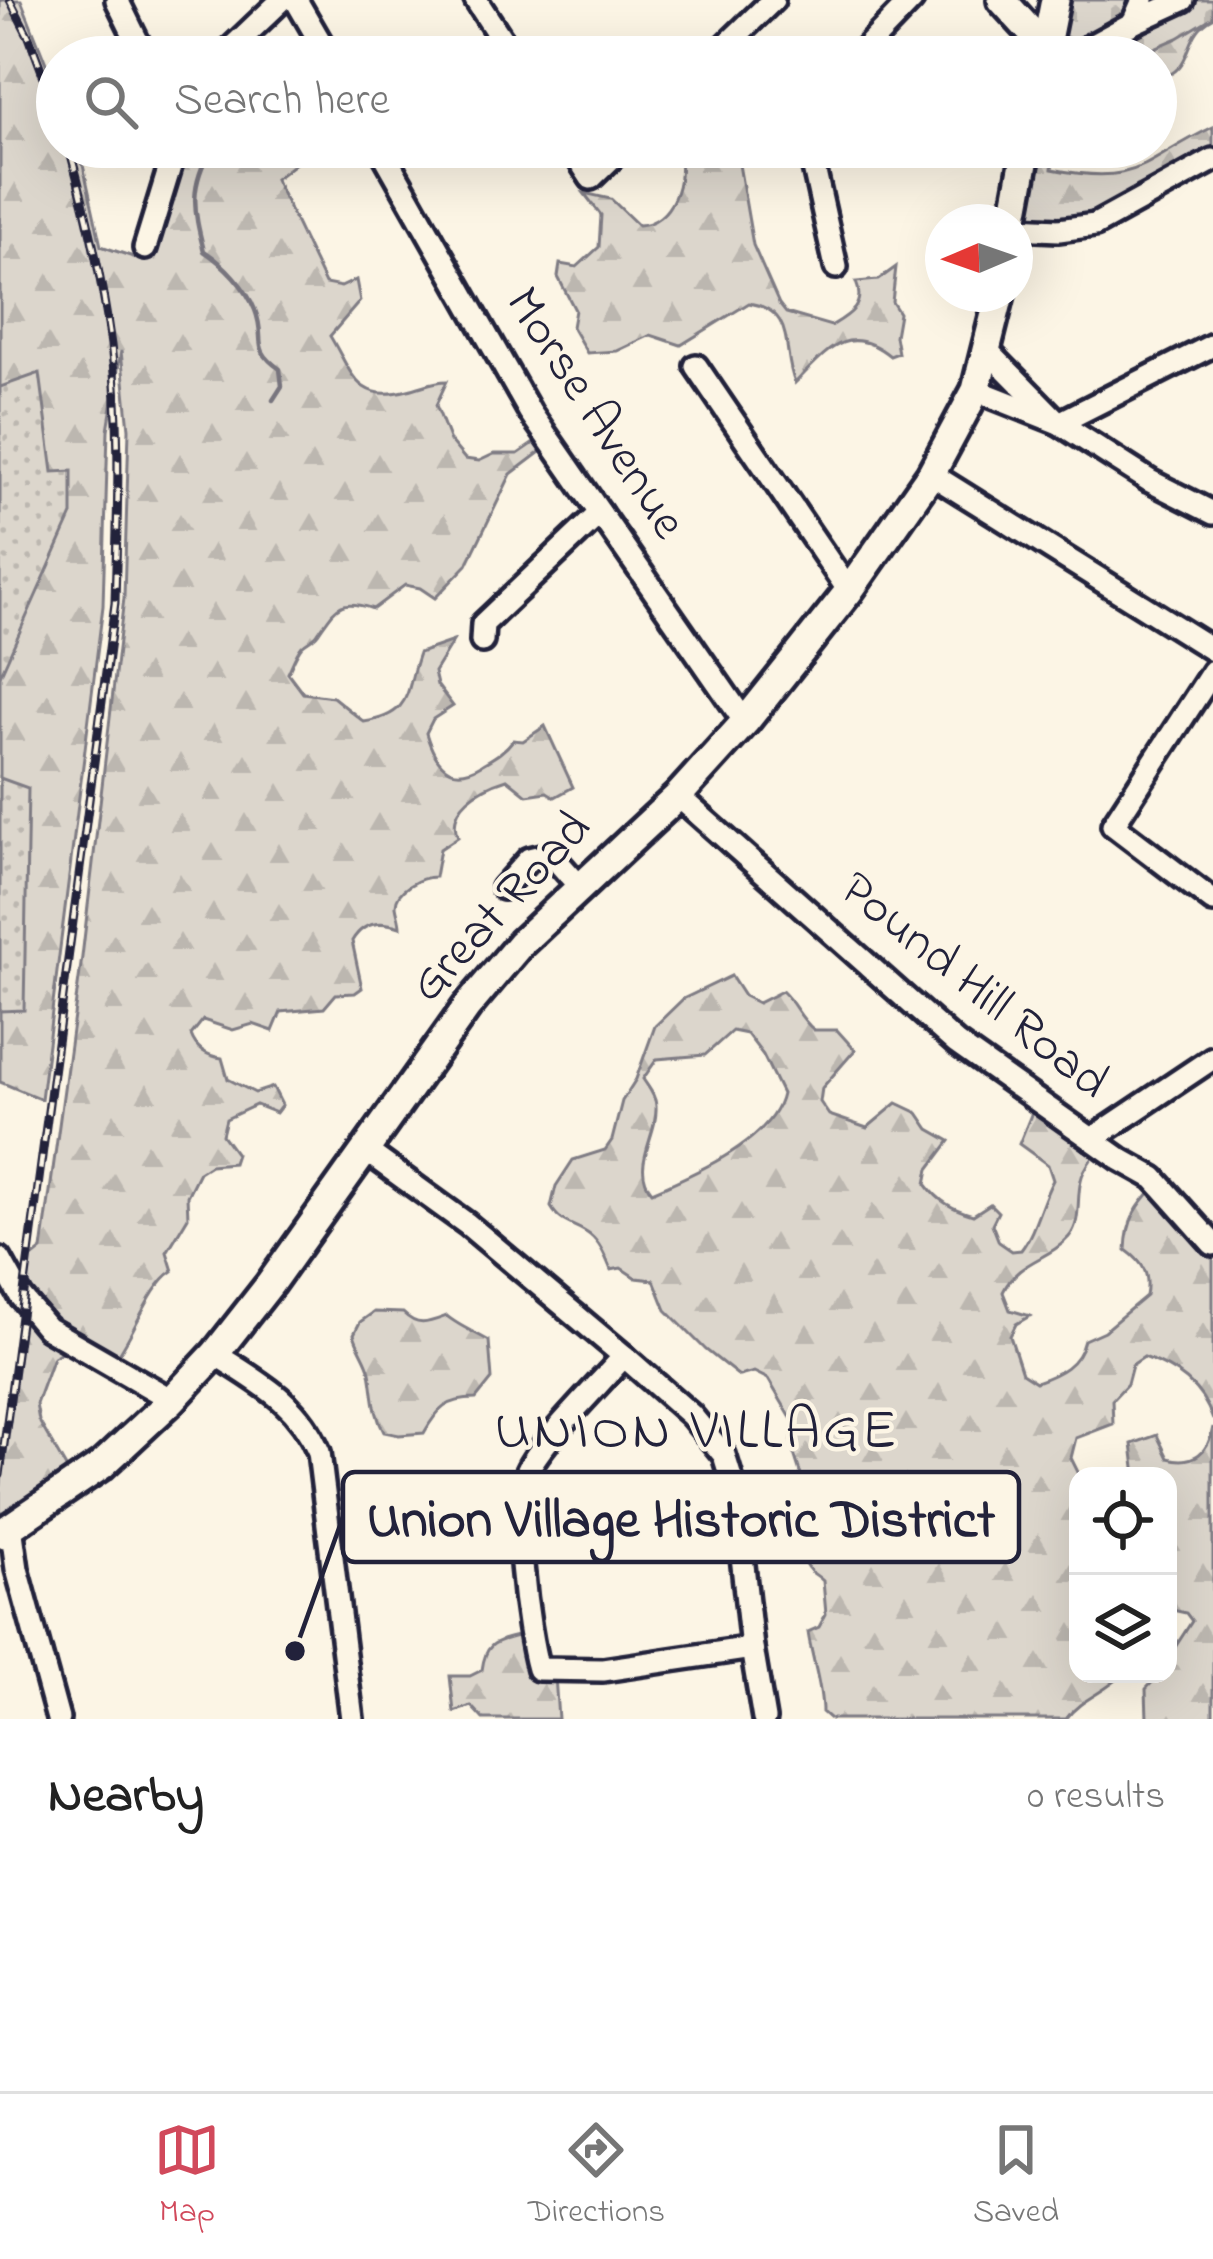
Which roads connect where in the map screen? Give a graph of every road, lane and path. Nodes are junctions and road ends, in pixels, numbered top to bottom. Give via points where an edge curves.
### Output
1 (116, 0) edge
2 (282, 0) edge
3 (296, 0) edge
4 (476, 0) edge
5 (773, 0) edge
6 (912, 0) edge
7 (1002, 0) edge
8 (1055, 0) edge
9 (1143, 0) edge
10 (1183, 0) edge
11 (1133, 23) junction
12 (134, 36) edge
13 (244, 36) edge
14 (317, 36) edge
15 (499, 36) edge
16 (736, 36) edge
17 (877, 36) edge
18 (1025, 36) edge
19 (1043, 36) edge
20 (1108, 36) edge
21 (1213, 160) edge
22 (170, 168) edge
23 (392, 168) edge
24 (814, 168) edge
25 (1024, 168) edge
26 (1018, 204) edge
27 (1033, 227) edge
28 (145, 248) dead end
29 (836, 267) dead end
30 (996, 312) edge
31 (1213, 345) edge
32 (988, 351) junction
33 (696, 366) dead end
34 (976, 390) junction
35 (1059, 423) junction
36 (931, 474) junction
37 (600, 513) junction
38 (1213, 513) edge
39 (850, 591) junction
40 (482, 640) dead end
41 (1213, 650) edge
42 (1213, 671) edge
43 (745, 722) junction
44 (678, 796) junction
45 (580, 887) junction
46 (503, 888) dead end
47 (1213, 901) edge
48 (1213, 1058) edge
49 (1092, 1139) junction
50 (365, 1150) junction
51 (1213, 1244) edge
52 (0, 1259) edge
53 (215, 1354) junction
54 (624, 1356) junction
55 (172, 1400) junction
56 (4, 1531) edge
57 (752, 1648) junction
58 (58, 1719) edge
59 (352, 1719) edge
60 (764, 1719) edge

1 - 12 street
2 - 13 street
3 - 14 street
4 - 15 street
5 - 16 street
6 - 17 street
7 - 18 main road
8 - 19 main road
9 - 11 street
10 - 11 street
11 - 20 street
21 - 27 street via 1096,225
22 - 28 street
23 - 37 street, Morse Avenue via 530,412
24 - 29 street
25 - 26 main road
30 - 32 main road, Great Road
31 - 35 street
32 - 34 main road, Great Road
32 - 35 street
33 - 39 street
34 - 35 street
34 - 36 main road, Great Road
35 - 38 street
36 - 39 main road, Great Road
36 - 41 street
37 - 40 street via 505,598 483,624
37 - 43 street, Morse Avenue
39 - 43 main road, Great Road
42 - 47 street via 1113,825
43 - 44 main road, Great Road
44 - 45 main road, Great Road
44 - 49 street, Pound Hill Road via 956,1043
45 - 46 street via 546,855 529,860
45 - 50 main road, Great Road via 467,1007
48 - 49 street
49 - 51 street, Pound Hill Road via 1154,1178
50 - 53 main road, Great Road
50 - 54 street
52 - 55 street via 47,1328
53 - 55 main road, Great Road
53 - 59 street via 276,1393 307,1423 319,1452
54 - 57 street via 724,1454
54 - 57 street via 520,1488 538,1669 603,1670
55 - 56 main road, Great Road via 102,1465
56 - 58 street
57 - 60 street

